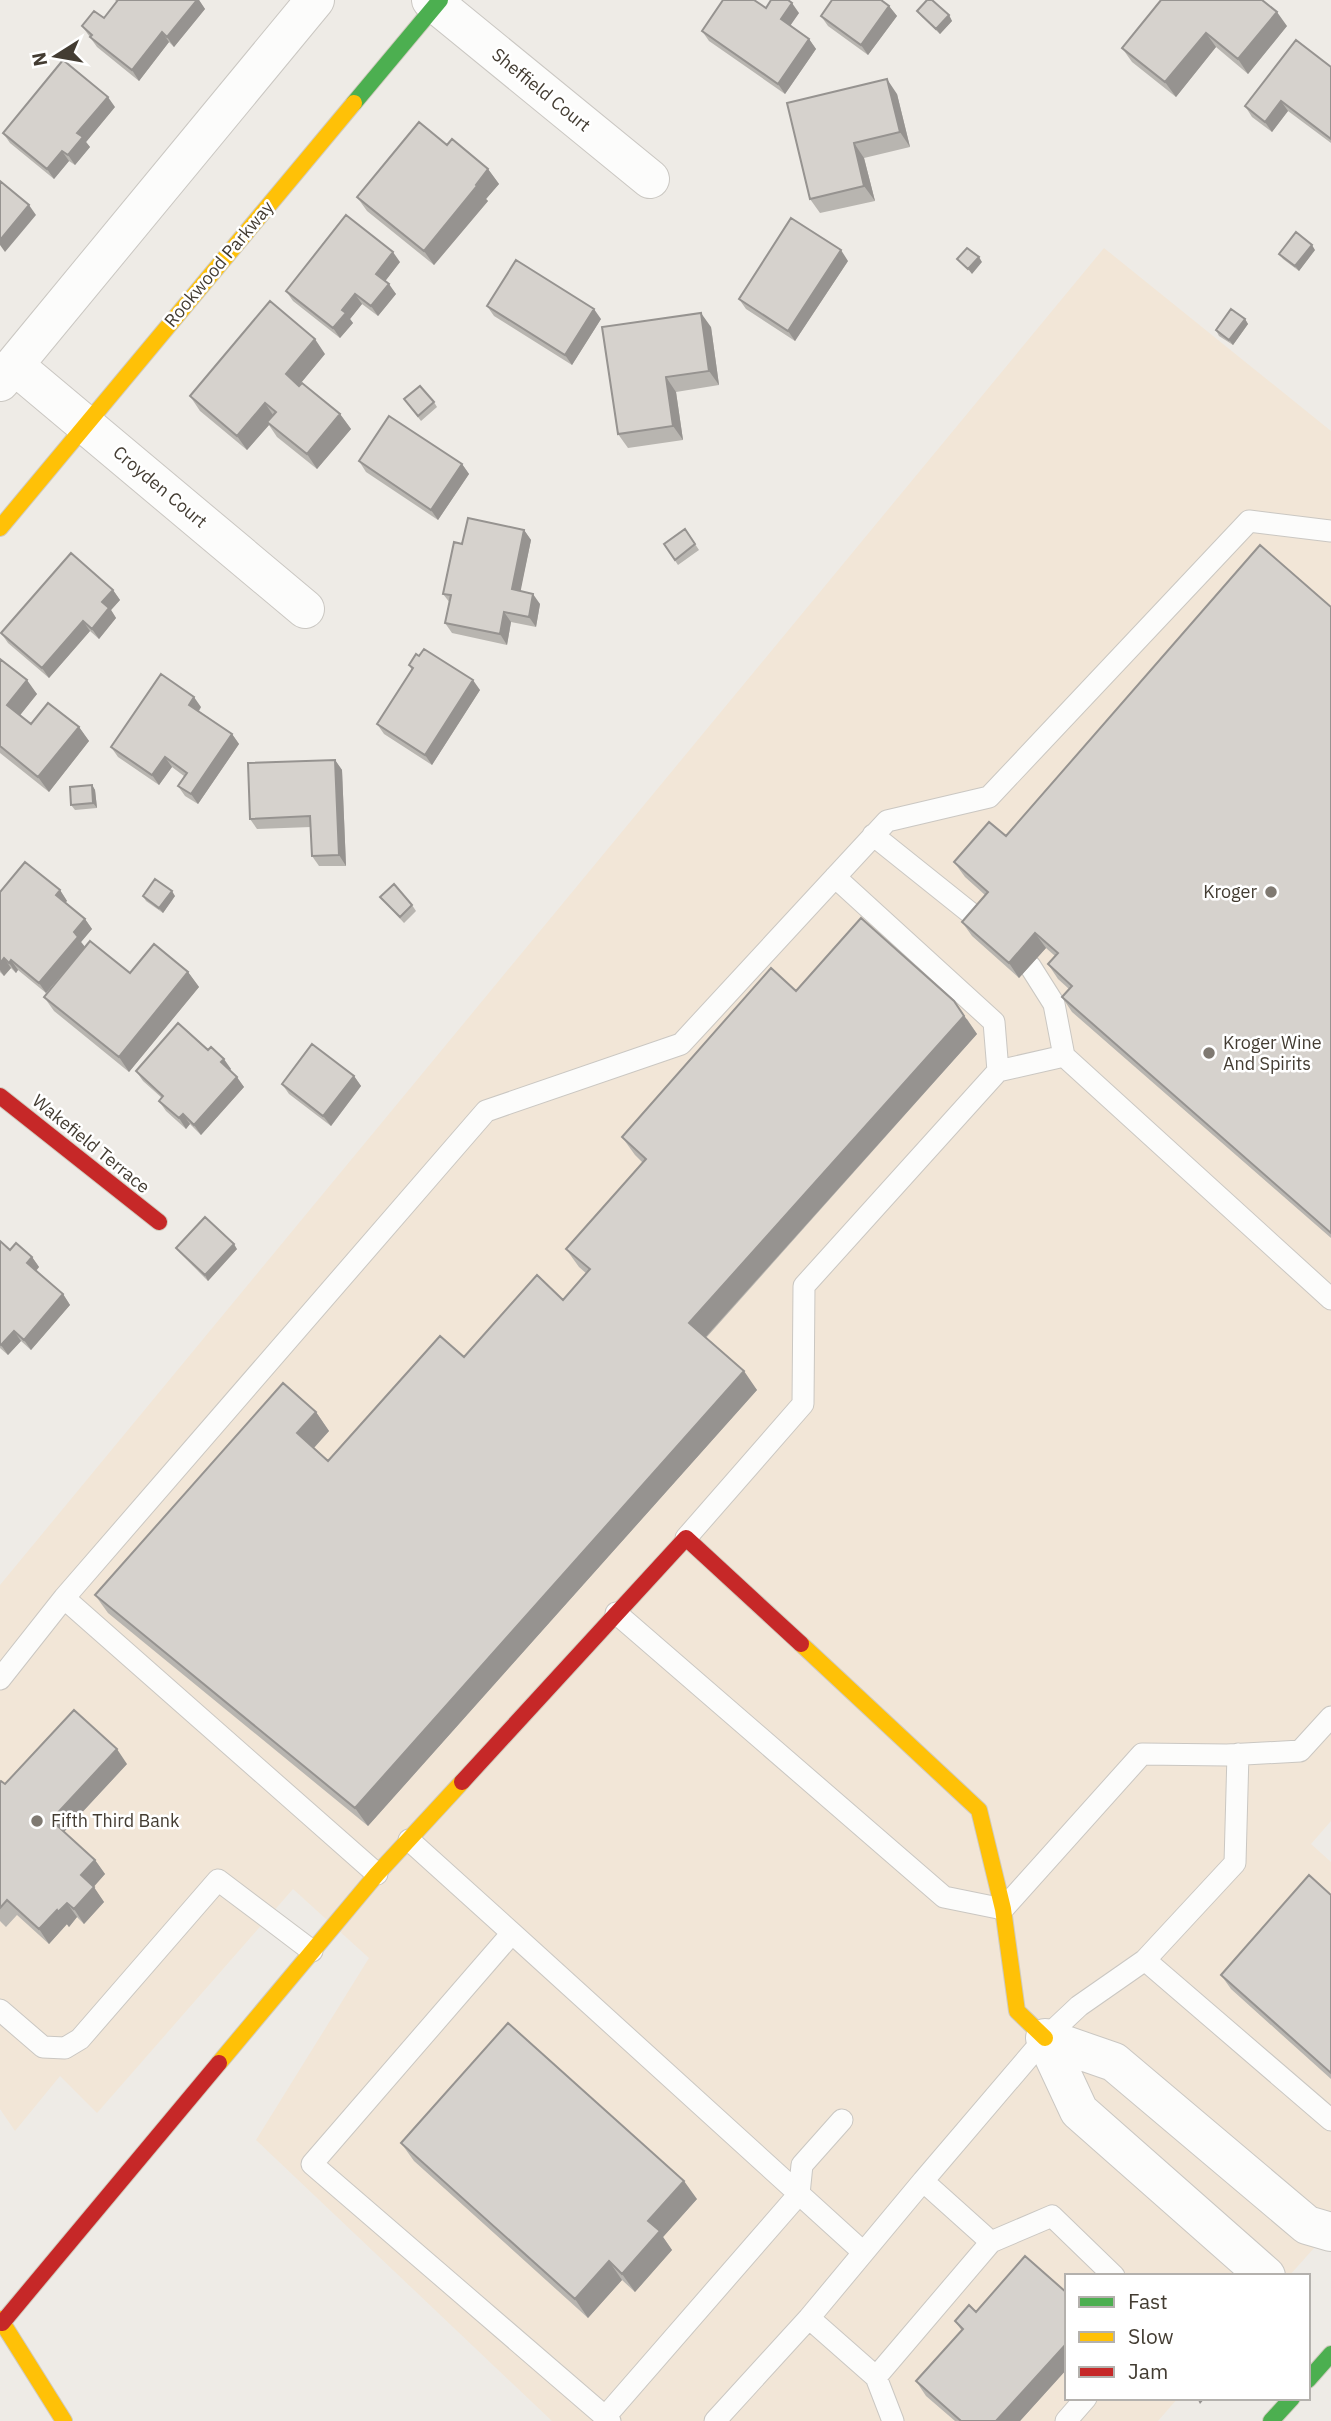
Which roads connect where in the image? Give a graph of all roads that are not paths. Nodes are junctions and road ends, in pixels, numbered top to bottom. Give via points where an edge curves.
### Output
1 (315, 0) edge
2 (436, 2) edge
3 (650, 179) dead end
4 (7, 373) edge
5 (85, 424) junction
6 (0, 528) edge
7 (1331, 531) edge
8 (305, 609) dead end
9 (873, 835) junction
10 (835, 877) junction
11 (983, 923) edge
12 (1030, 966) edge
13 (1064, 1056) junction
14 (998, 1071) junction
15 (0, 1096) edge
16 (159, 1222) dead end
17 (1331, 1299) edge
18 (686, 1538) junction
19 (64, 1598) junction
20 (617, 1613) junction
21 (0, 1679) edge
22 (1331, 1717) edge
23 (1238, 1754) junction
24 (409, 1840) junction
25 (377, 1874) junction
26 (1003, 1909) junction
27 (512, 1933) junction
28 (312, 1951) junction
29 (1145, 1960) junction
30 (0, 2010) edge
31 (1045, 2038) junction
32 (842, 2120) dead end
33 (1331, 2120) edge
34 (922, 2181) junction
35 (799, 2193) junction
36 (1331, 2232) edge
37 (991, 2242) junction
38 (863, 2252) junction
39 (1112, 2274) edge
40 (1264, 2274) edge
41 (808, 2318) junction
42 (1, 2321) edge
43 (876, 2377) junction
44 (1084, 2400) edge
45 (1288, 2400) edge
46 (607, 2419) edge
47 (64, 2421) edge
48 (715, 2421) edge
49 (893, 2421) edge
50 (1066, 2421) edge
51 (1271, 2421) edge

1 - 4 street
2 - 3 street, Sheffield Court
2 - 5 main road, Rookwood Parkway
4 - 5 street, Croyden Court
5 - 6 main road, Rookwood Parkway
5 - 8 street, Croyden Court
7 - 9 lane via 1249,521 989,797 887,821
9 - 10 lane
9 - 11 lane
10 - 14 lane via 994,1022
10 - 19 lane via 681,1044 486,1111
12 - 13 lane via 1054,1004
13 - 14 lane
13 - 17 lane
14 - 18 lane via 804,1286 803,1404
15 - 16 main road, Wakefield Terrace
18 - 20 main road
18 - 26 main road via 979,1810
19 - 21 lane
19 - 25 lane
20 - 24 main road
20 - 26 lane via 944,1897
22 - 23 lane via 1300,1751
23 - 26 lane via 1142,1754
23 - 29 lane via 1235,1863
24 - 25 main road
24 - 27 lane
25 - 28 main road
26 - 31 main road via 1017,2011
27 - 35 lane
27 - 46 lane via 312,2164
28 - 30 lane via 218,1880 80,2039 65,2048 43,2048
28 - 42 main road
29 - 31 lane via 1079,2006
29 - 33 lane
31 - 34 lane
31 - 36 street via 1114,2062 1307,2225
31 - 40 street via 1079,2112
32 - 35 lane via 802,2165
34 - 37 lane
34 - 38 lane
35 - 38 lane
35 - 46 lane
37 - 39 lane via 1052,2216
37 - 43 lane
38 - 41 lane
41 - 43 lane
41 - 48 lane
42 - 47 main road
43 - 49 lane
44 - 50 lane
45 - 51 main road

